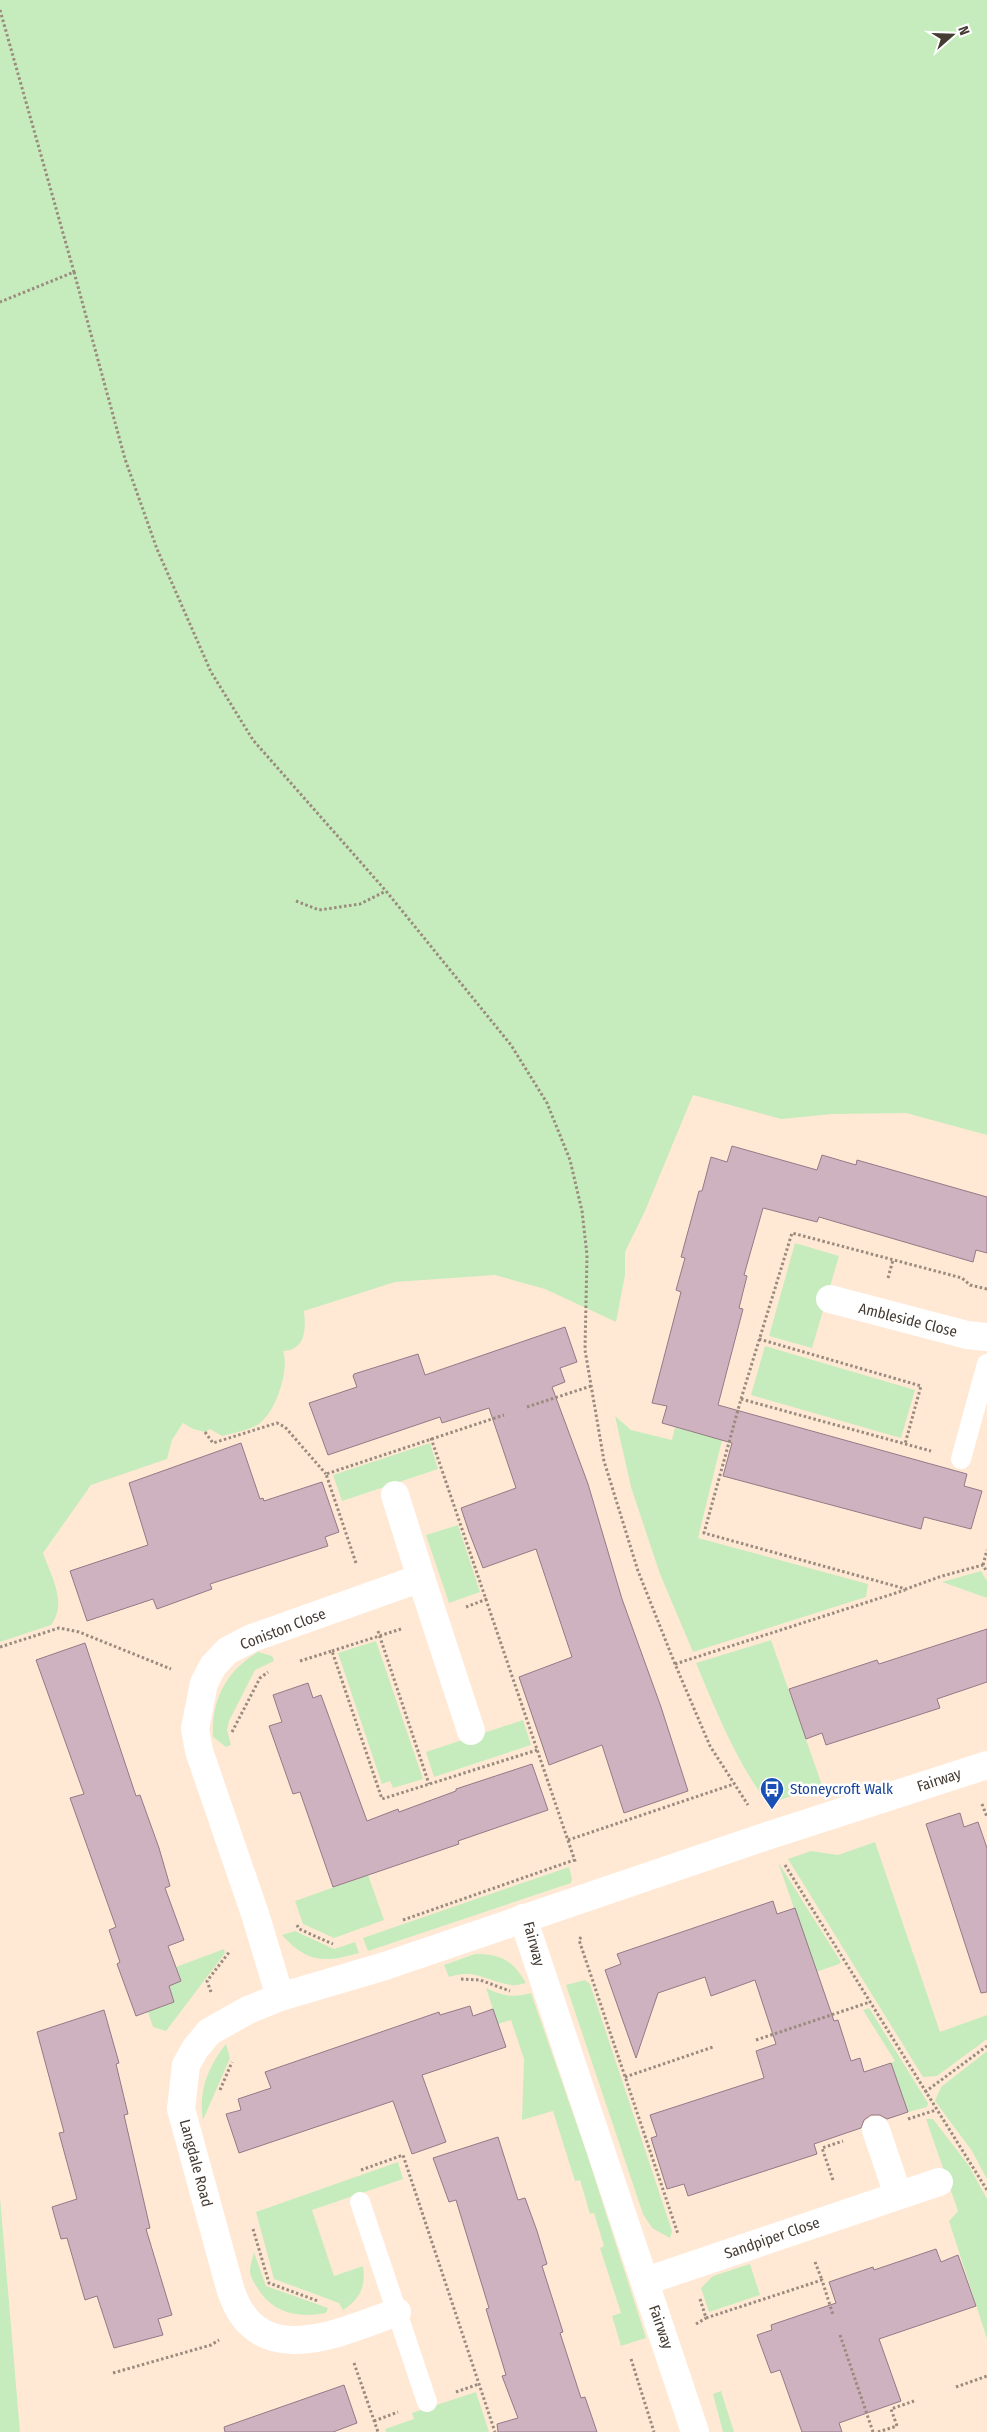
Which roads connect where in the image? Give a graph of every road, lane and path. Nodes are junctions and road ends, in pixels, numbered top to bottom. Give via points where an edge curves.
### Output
1 (0, 10) edge
2 (74, 272) junction
3 (0, 302) edge
4 (386, 891) junction
5 (296, 901) dead end
6 (893, 1260) junction
7 (886, 1282) dead end
8 (987, 1289) edge
9 (830, 1299) dead end
10 (987, 1337) edge
11 (759, 1339) junction
12 (987, 1364) edge
13 (591, 1386) junction
14 (741, 1399) junction
15 (527, 1407) dead end
16 (205, 1432) dead end
17 (431, 1438) dead end
18 (905, 1444) junction
19 (961, 1459) joint
20 (326, 1474) dead end
21 (395, 1495) dead end
22 (987, 1550) edge
23 (983, 1565) junction
24 (987, 1572) edge
25 (421, 1578) junction
26 (906, 1589) junction
27 (0, 1647) edge
28 (296, 1662) dead end
29 (674, 1664) junction
30 (269, 1671) dead end
31 (204, 1683) junction
32 (471, 1731) dead end
33 (235, 1741) dead end
34 (537, 1750) junction
35 (987, 1765) edge
36 (734, 1784) junction
37 (767, 1836) junction
38 (568, 1840) junction
39 (574, 1860) junction
40 (588, 1896) junction
41 (256, 1917) junction
42 (523, 1918) junction
43 (396, 1922) dead end
44 (334, 1944) dead end
45 (588, 1968) junction
46 (460, 1979) dead end
47 (545, 1982) junction
48 (280, 1997) junction
49 (870, 2002) junction
50 (222, 2024) junction
51 (756, 2040) dead end
52 (987, 2046) edge
53 (713, 2047) dead end
54 (625, 2077) junction
55 (925, 2092) junction
56 (217, 2099) dead end
57 (876, 2130) dead end
58 (354, 2173) dead end
59 (939, 2182) dead end
60 (987, 2190) edge
61 (898, 2195) junction
62 (360, 2202) dead end
63 (252, 2227) dead end
64 (689, 2266) junction
65 (646, 2281) junction
66 (397, 2312) junction
67 (834, 2315) dead end
68 (246, 2320) junction
69 (343, 2332) junction
70 (840, 2335) dead end
71 (113, 2373) dead end
72 (987, 2376) edge
73 (956, 2387) dead end
74 (427, 2402) dead end
75 (914, 2402) dead end
76 (378, 2432) edge
77 (495, 2432) edge
78 (695, 2432) edge
79 (873, 2432) edge
80 (878, 2432) edge

1 - 2 path
2 - 3 path
2 - 4 path via 125,459 157,549 211,672 253,740
4 - 5 path via 360,904 319,910
4 - 13 path via 511,1045 550,1111 570,1160 582,1211 587,1255 585,1350
6 - 7 path
6 - 8 path via 962,1278 970,1285
6 - 11 path via 792,1233
9 - 10 street, Ambleside Close via 968,1335
11 - 14 path
11 - 18 path via 921,1386
12 - 19 lane
13 - 15 path
13 - 29 path via 604,1461 638,1571
14 - 18 path
14 - 26 path via 704,1533
16 - 20 path via 214,1443 277,1423 285,1427
17 - 34 path
18 - 19 path
21 - 25 street
22 - 23 path
23 - 24 path
23 - 26 path
25 - 31 street, Coniston Close via 252,1638 227,1651 213,1666
25 - 32 street
26 - 29 path
27 - 31 path via 59,1628 80,1632
28 - 34 path via 332,1651 382,1799
29 - 36 path via 710,1746
30 - 33 path via 260,1678 232,1732
31 - 41 street, Coniston Close via 195,1729 199,1751
34 - 38 path
35 - 37 street, Fairway
36 - 37 path
36 - 38 path
37 - 40 street, Fairway
37 - 49 path
38 - 39 path
39 - 40 path
39 - 43 path
40 - 42 street, Fairway
40 - 45 path via 591,1921 579,1940
41 - 44 path via 289,1905 299,1928
41 - 48 street, Coniston Close
41 - 50 path via 207,1981
42 - 47 street, Fairway
42 - 48 street, Langdale Road via 385,1966
45 - 47 path
45 - 54 path
46 - 47 path via 480,1980 505,1991
47 - 65 street, Fairway
48 - 50 street, Langdale Road
49 - 51 path
49 - 55 path
50 - 56 path via 234,2058
50 - 68 street, Langdale Road via 209,2032 186,2065 181,2108 232,2294
52 - 55 path
53 - 54 path
54 - 64 path
55 - 60 path
57 - 61 street
58 - 77 path via 403,2155
59 - 61 street, Sandpiper Close
61 - 64 street, Sandpiper Close
62 - 66 lane
63 - 69 path via 269,2283 333,2306
64 - 65 street, Sandpiper Close
64 - 67 path via 706,2318 822,2280
65 - 78 street, Fairway
66 - 69 street, Langdale Road
66 - 74 lane
68 - 69 street, Langdale Road via 264,2333 283,2340 305,2341
68 - 71 path via 211,2345
69 - 76 path
70 - 79 path
72 - 73 path
75 - 80 path via 891,2409 897,2426

